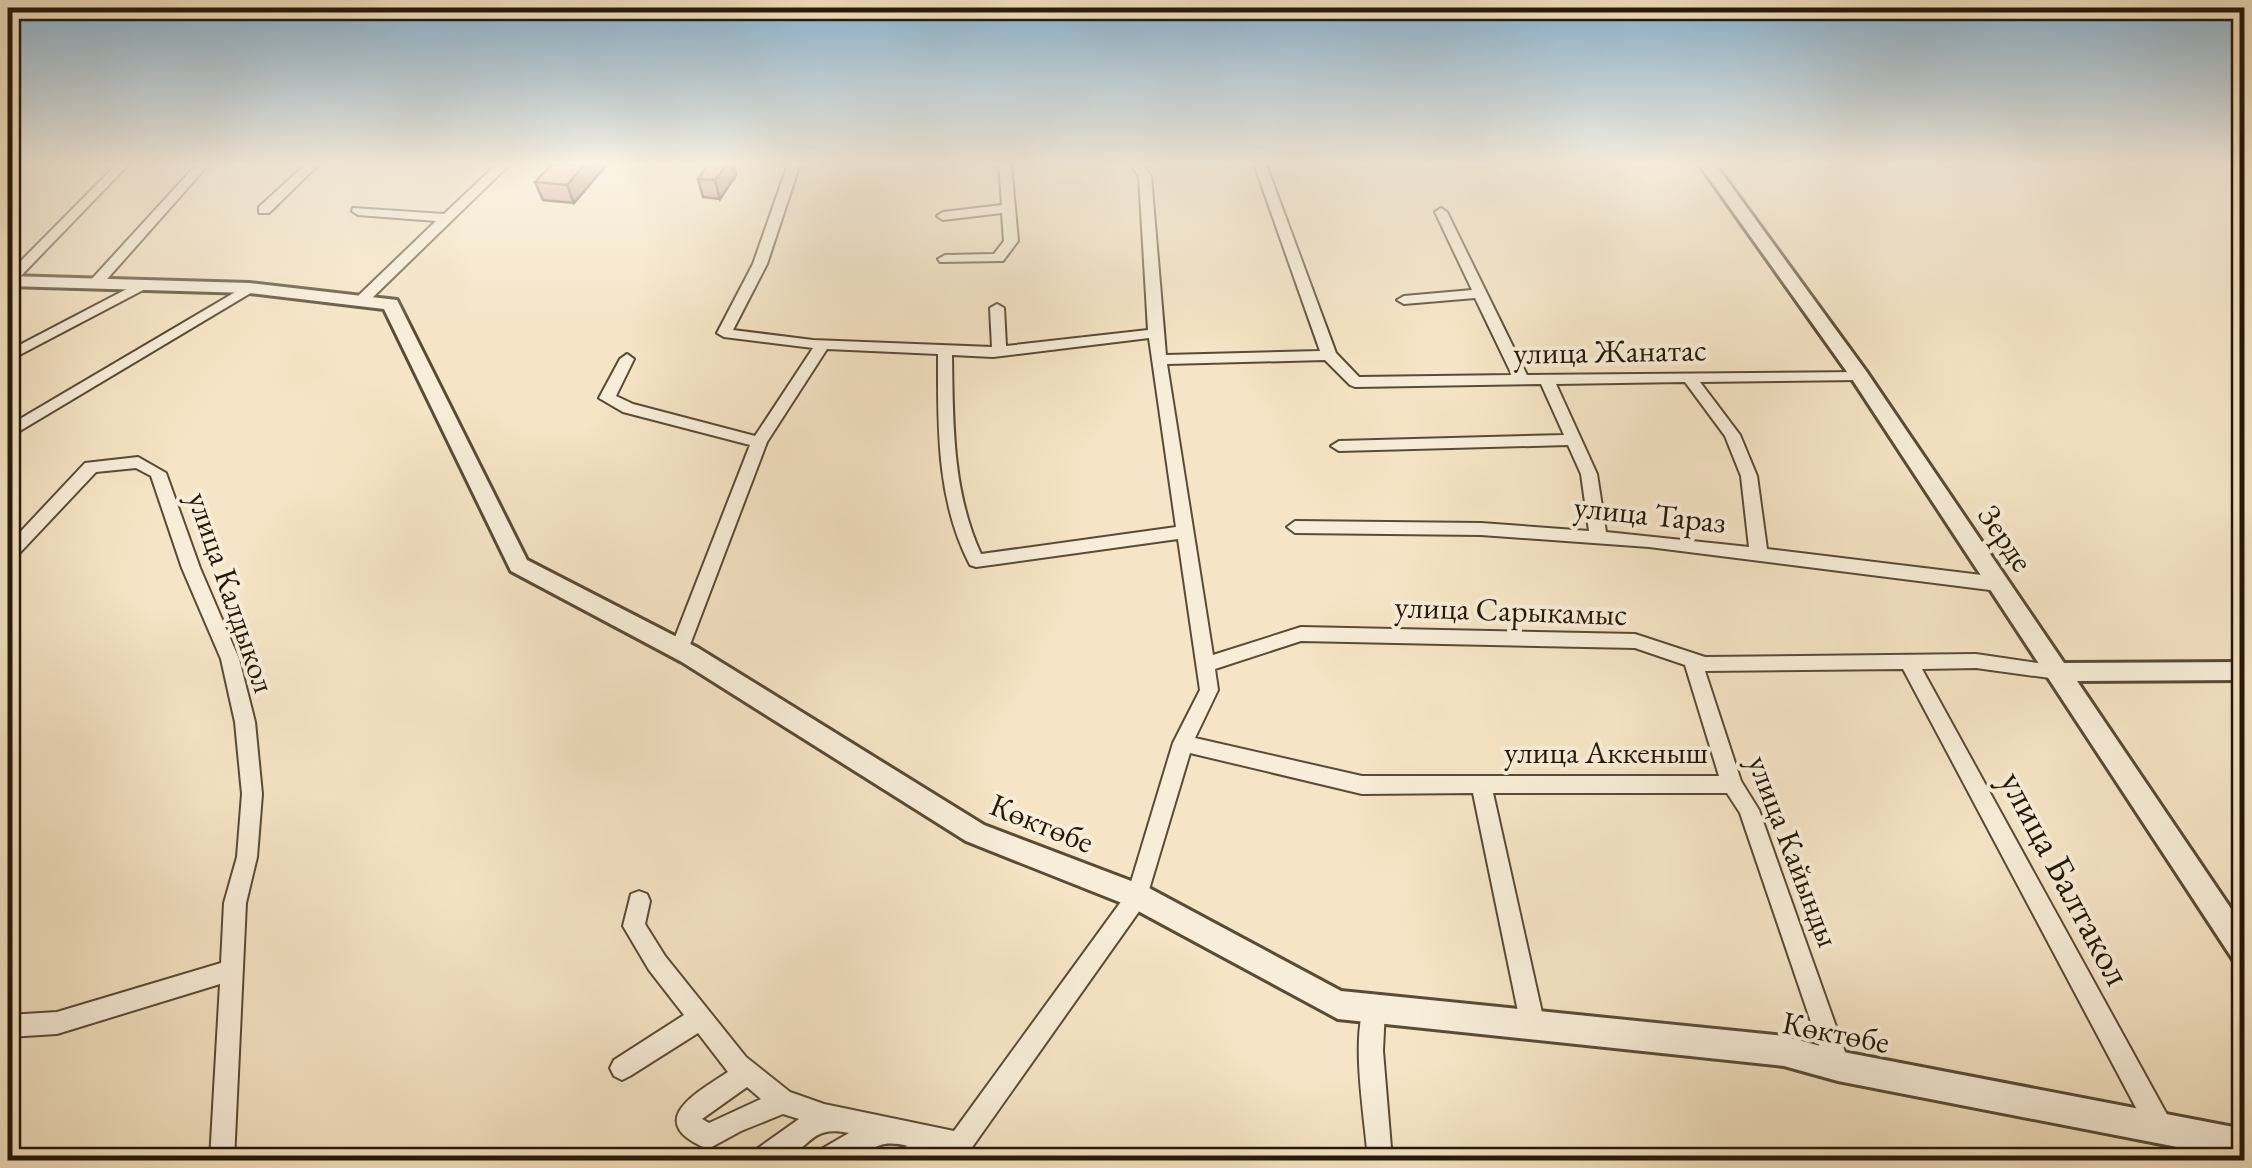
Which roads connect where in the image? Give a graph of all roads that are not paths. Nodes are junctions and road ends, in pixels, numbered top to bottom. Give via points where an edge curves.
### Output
1 (448, 218) edge
2 (69, 219) edge
3 (154, 219) edge
4 (775, 219) edge
5 (1010, 219) edge
6 (1148, 219) edge
7 (1280, 219) edge
8 (1444, 219) edge
9 (1747, 219) edge
10 (945, 260) dead end
11 (8, 281) edge
12 (95, 284) junction
13 (142, 285) junction
14 (249, 288) junction
15 (1480, 293) junction
16 (364, 298) junction
17 (1404, 300) dead end
18 (997, 308) dead end
19 (1156, 333) junction
20 (824, 344) junction
21 (944, 350) junction
22 (999, 351) junction
23 (1329, 354) junction
24 (8, 357) edge
25 (627, 359) dead end
26 (1160, 360) junction
27 (1859, 376) junction
28 (1689, 377) junction
29 (1522, 380) junction
30 (1547, 380) junction
31 (8, 433) edge
32 (1574, 440) junction
33 (759, 442) junction
34 (1339, 446) dead end
35 (1295, 527) dead end
36 (1185, 532) junction
37 (1598, 537) junction
38 (8, 555) edge
39 (1759, 556) junction
40 (1998, 584) junction
41 (679, 650) junction
42 (1692, 660) junction
43 (1910, 662) junction
44 (1205, 665) junction
45 (2244, 670) edge
46 (2057, 672) junction
47 (1182, 743) junction
48 (1732, 784) junction
49 (1481, 785) junction
50 (1136, 896) junction
51 (639, 901) dead end
52 (2244, 952) edge
53 (232, 970) junction
54 (1374, 1009) junction
55 (701, 1018) junction
56 (8, 1026) edge
57 (1533, 1026) junction
58 (1838, 1066) junction
59 (622, 1068) dead end
60 (747, 1073) junction
61 (783, 1102) junction
62 (830, 1117) junction
63 (2161, 1129) junction
64 (890, 1130) junction
65 (959, 1144) junction
66 (2244, 1145) edge
67 (222, 1160) edge
68 (763, 1160) edge
69 (828, 1160) edge
70 (900, 1160) edge
71 (1380, 1160) edge

1 - 16 street
2 - 11 street
3 - 12 street
4 - 20 street via 724,333
5 - 10 street via 1011,241 998,258
6 - 19 street
7 - 23 street
8 - 15 street
9 - 27 street, Зерде
11 - 12 street, Көктөбе
12 - 13 street, Көктөбе
13 - 14 street, Көктөбе
13 - 24 street
14 - 16 street, Көктөбе
14 - 31 street
15 - 17 street
15 - 29 street
16 - 41 street, Көктөбе via 392,304 520,565
18 - 22 street
19 - 22 street
19 - 26 street
20 - 21 street
20 - 33 street
21 - 22 street
21 - 36 street via 946,444 962,535 976,561
23 - 26 street
23 - 29 street, улица Жанатас via 1363,384
25 - 33 street via 607,398
26 - 36 street
27 - 28 street, улица Жанатас
27 - 40 street, Зерде
28 - 30 street, улица Жанатас
28 - 39 street via 1732,435 1750,476
29 - 30 street, улица Жанатас
30 - 32 street
32 - 34 street
32 - 37 street via 1589,474
33 - 41 street
35 - 37 street, улица Тараз
36 - 44 street
37 - 39 street, улица Тараз
38 - 53 street, улица Калдыкол via 92,467 138,462 158,472 230,659 244,722 252,794 247,857 234,903
39 - 40 street, улица Тараз
40 - 46 street, Зерде
41 - 50 street, Көктөбе via 974,833
42 - 43 street, улица Сарыкамыс
42 - 44 street, улица Сарыкамыс via 1635,641 1302,634
42 - 48 street, улица Кайынды
43 - 46 street, улица Сарыкамыс via 1976,661
43 - 63 street, улица Балтакол
44 - 47 street via 1209,690
45 - 46 street
46 - 52 street, Зерде
47 - 49 street, улица Аккеныш via 1362,785
47 - 50 street
48 - 49 street, улица Аккеныш
48 - 58 street, улица Кайынды via 1749,810
49 - 57 street, улица Аккеныш
50 - 54 street, Көктөбе via 1338,1005
50 - 65 street
51 - 55 street via 634,926 640,940
53 - 56 street via 57,1024
53 - 67 street, улица Калдыкол
54 - 57 street, Көктөбе
54 - 71 street
55 - 59 street
55 - 60 street
57 - 58 street, Көктөбе via 1784,1051
58 - 63 street, Көктөбе
60 - 61 street
60 - 61 street via 692,1110 689,1124 697,1132 708,1137
61 - 62 street
62 - 64 street
62 - 68 street
63 - 66 street, Көктөбе
64 - 65 street
64 - 69 street
65 - 70 street

